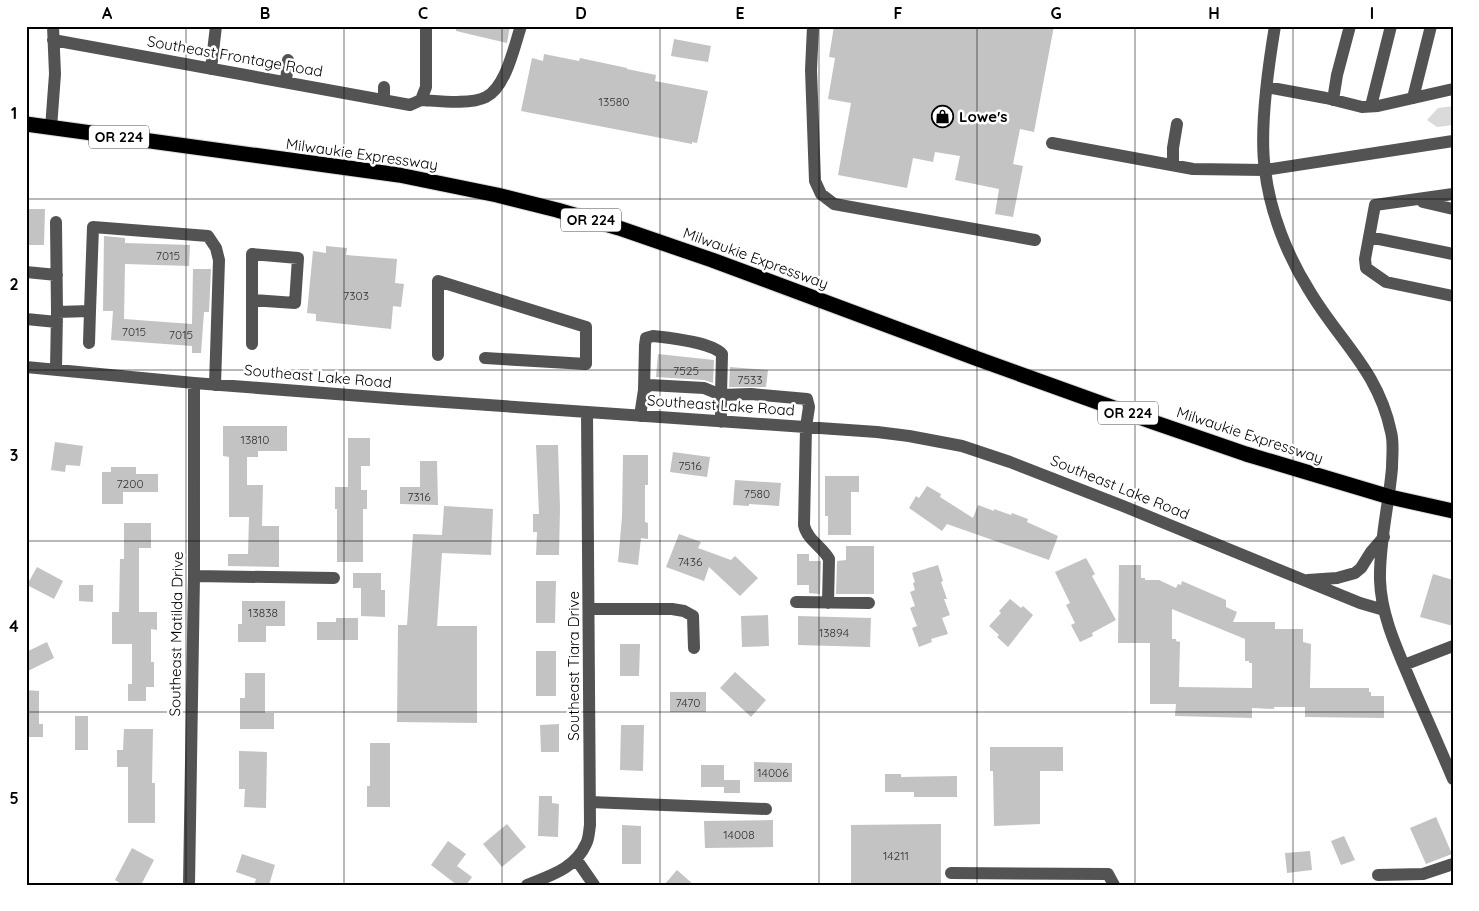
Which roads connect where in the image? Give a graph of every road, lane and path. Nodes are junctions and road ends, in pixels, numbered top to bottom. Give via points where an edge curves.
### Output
1 (53, 26) edge
2 (216, 26) edge
3 (426, 26) edge
4 (521, 26) edge
5 (813, 26) edge
6 (1275, 26) edge
7 (1350, 26) edge
8 (1391, 26) edge
9 (1431, 26) edge
10 (53, 40) junction
11 (288, 60) dead end
12 (212, 69) junction
13 (286, 82) junction
14 (1267, 87) junction
15 (1453, 89) edge
16 (1413, 98) junction
17 (1333, 100) junction
18 (415, 102) junction
19 (1371, 106) junction
20 (26, 124) edge
21 (1178, 124) dead end
22 (50, 128) junction
23 (1453, 142) edge
24 (1052, 143) dead end
25 (1173, 165) junction
26 (1264, 170) junction
27 (1453, 194) edge
28 (1416, 200) junction
29 (1453, 209) edge
30 (56, 222) dead end
31 (1369, 237) junction
32 (1035, 240) dead end
33 (1453, 254) edge
34 (26, 272) edge
35 (57, 275) junction
36 (1453, 296) edge
37 (252, 300) junction
38 (90, 311) junction
39 (57, 317) junction
40 (26, 319) edge
41 (89, 343) dead end
42 (252, 344) dead end
43 (438, 355) dead end
44 (485, 358) dead end
45 (26, 366) edge
46 (56, 369) junction
47 (194, 383) junction
48 (215, 385) junction
49 (647, 388) junction
50 (721, 395) junction
51 (587, 412) junction
52 (640, 416) junction
53 (721, 422) junction
54 (806, 428) junction
55 (1390, 497) junction
56 (1453, 511) edge
57 (1384, 537) junction
58 (194, 576) junction
59 (334, 578) dead end
60 (1306, 580) junction
61 (796, 602) dead end
62 (828, 603) junction
63 (869, 603) dead end
64 (589, 609) junction
65 (1384, 610) junction
66 (1453, 646) edge
67 (694, 648) dead end
68 (1404, 665) junction
69 (1449, 758) edge
70 (1453, 779) edge
71 (590, 802) junction
72 (766, 809) dead end
73 (576, 859) junction
74 (1453, 864) edge
75 (951, 873) dead end
76 (1378, 875) dead end
77 (189, 885) edge
78 (526, 885) edge
79 (594, 885) edge
80 (1114, 885) edge

1 - 10 street
2 - 12 street
3 - 18 street via 426,87
4 - 18 street, Southeast Frontage Road via 498,88 486,98
5 - 32 street via 811,70 815,181 821,194 834,204
6 - 14 street
7 - 17 street via 1336,75
8 - 19 street
9 - 16 street
10 - 12 street, Southeast Frontage Road
10 - 22 street via 55,74
11 - 13 street
12 - 13 street, Southeast Frontage Road
13 - 18 street, Southeast Frontage Road via 384,93
14 - 17 street
14 - 26 street
15 - 16 street
16 - 19 street
17 - 19 street
20 - 22 highway, Milwaukie Expressway / OR 224
21 - 25 street
22 - 55 highway, Milwaukie Expressway / OR 224 via 399,175 557,210 712,260 1162,426
23 - 26 street
24 - 25 street
25 - 26 street via 1205,170
26 - 55 street via 1274,214 1305,284 1378,392 1392,434
27 - 28 street
28 - 29 street
28 - 31 street via 1375,205
30 - 35 street
31 - 33 street
31 - 36 street via 1366,268 1386,282
34 - 35 street
35 - 39 street
37 - 37 street via 296,303 298,258 252,254
37 - 42 street
38 - 39 street
38 - 41 street
38 - 48 street via 93,227 208,236 219,260
39 - 40 street
39 - 46 street
43 - 44 street via 438,282 586,327 586,364
45 - 46 street, Southeast Lake Road
46 - 47 street, Southeast Lake Road
47 - 48 street, Southeast Lake Road
47 - 58 street, Southeast Matilda Drive
48 - 51 street, Southeast Lake Road
49 - 50 street via 704,388
49 - 50 street via 645,345 646,338 652,336 718,350 722,354
49 - 52 street
50 - 53 street
50 - 54 street via 807,399
51 - 52 street, Southeast Lake Road
51 - 64 street, Southeast Tiara Drive
52 - 53 street, Southeast Lake Road
53 - 54 street, Southeast Lake Road
54 - 60 street, Southeast Lake Road via 909,436 962,446 1010,462
54 - 62 street via 804,525 805,531 829,559
55 - 56 highway, Milwaukie Expressway / OR 224
55 - 57 street
57 - 60 street via 1355,573
57 - 65 street via 1380,579
58 - 59 street
58 - 77 street, Southeast Matilda Drive
60 - 65 street, Southeast Lake Road
61 - 62 street
62 - 63 street
64 - 67 street via 684,611 694,616
64 - 71 street, Southeast Tiara Drive
65 - 68 street
66 - 68 street
68 - 69 street
69 - 70 street
71 - 72 street
71 - 73 street, Southeast Tiara Drive via 586,844
73 - 78 street, Southeast Tiara Drive via 560,872
73 - 79 street
74 - 76 street via 1423,874
75 - 80 street via 1108,874

